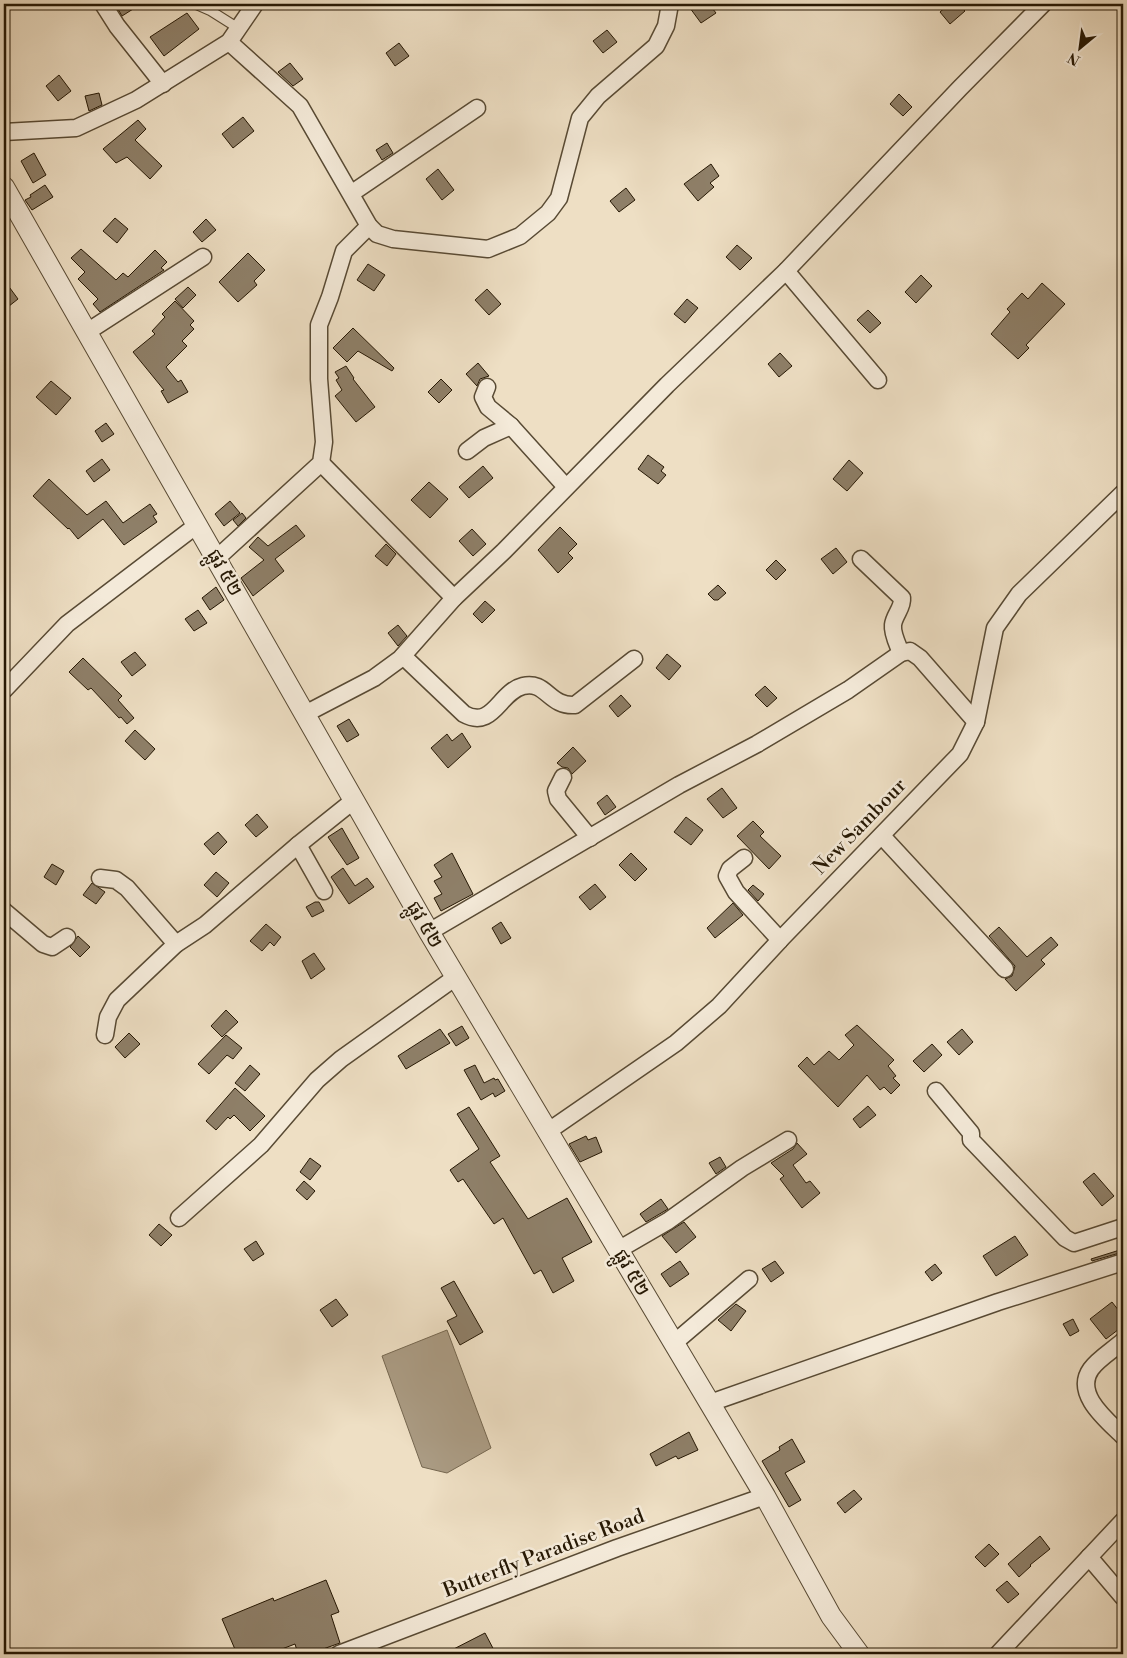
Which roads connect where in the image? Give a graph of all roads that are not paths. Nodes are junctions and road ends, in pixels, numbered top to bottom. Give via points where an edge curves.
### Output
1 (103, 4) edge
2 (195, 4) edge
3 (255, 4) edge
4 (670, 4) edge
5 (1043, 4) edge
6 (238, 28) junction
7 (229, 42) junction
8 (163, 84) junction
9 (477, 108) dead end
10 (4, 132) edge
11 (4, 187) edge
12 (352, 193) junction
13 (369, 226) junction
14 (203, 257) dead end
15 (786, 271) junction
16 (87, 332) junction
17 (878, 380) dead end
18 (487, 387) dead end
19 (511, 426) junction
20 (467, 451) dead end
21 (321, 463) junction
22 (566, 487) junction
23 (1123, 493) edge
24 (197, 525) junction
25 (861, 558) dead end
26 (216, 559) junction
27 (454, 598) junction
28 (901, 653) junction
29 (403, 656) junction
30 (634, 658) dead end
31 (4, 690) edge
32 (305, 714) junction
33 (976, 722) junction
34 (563, 777) dead end
35 (353, 801) junction
36 (882, 836) junction
37 (590, 838) junction
38 (298, 845) junction
39 (744, 858) dead end
40 (100, 878) dead end
41 (324, 891) dead end
42 (4, 911) edge
43 (429, 932) junction
44 (67, 937) dead end
45 (780, 940) junction
46 (176, 944) junction
47 (1005, 969) dead end
48 (456, 977) junction
49 (105, 1035) dead end
50 (936, 1091) dead end
51 (547, 1132) junction
52 (788, 1140) dead end
53 (179, 1218) dead end
54 (1123, 1227) edge
55 (618, 1250) junction
56 (1123, 1262) edge
57 (749, 1279) dead end
58 (1123, 1341) edge
59 (674, 1343) junction
60 (710, 1403) junction
61 (1123, 1436) edge
62 (765, 1496) junction
63 (1123, 1521) edge
64 (1089, 1557) junction
65 (1123, 1597) edge
66 (339, 1654) edge
67 (859, 1654) edge
68 (998, 1654) edge

1 - 8 street via 116,26
2 - 6 lane via 211,10
3 - 6 street
4 - 13 street via 666,26 656,46 598,96 580,118 559,198 548,213 520,236 488,249 393,239 377,234
5 - 15 street
6 - 7 street
7 - 8 street
7 - 12 street via 300,106
8 - 10 street via 76,128
9 - 12 street
11 - 16 street, ផ្លូវ ៥២
12 - 13 street
13 - 21 street via 344,251 319,325 324,442
14 - 16 street
15 - 17 street
15 - 22 street
16 - 24 street, ផ្លូវ ៥២
18 - 19 street via 484,402
19 - 20 street via 484,438
19 - 22 street
21 - 26 street
21 - 27 street
22 - 27 street
23 - 33 street, New Sambour via 1019,594 995,628
24 - 26 street, ផ្លូវ ៥២
24 - 31 street via 67,624
25 - 28 street via 902,598 893,624
26 - 32 street, ផ្លូវ ៥២
27 - 29 street
28 - 33 street via 910,652 920,658
28 - 37 street via 848,690
29 - 30 street via 464,714 476,719 485,717 520,686 540,687 560,704 575,705
29 - 32 street via 374,678
32 - 35 street, ផ្លូវ ៥២
33 - 36 street, New Sambour via 960,754
34 - 37 street via 556,792 558,799
35 - 38 street
35 - 43 street, ផ្លូវ ៥២
36 - 45 street, New Sambour
36 - 47 street
37 - 43 street
38 - 41 street
38 - 46 street via 205,925
39 - 45 street via 730,869 728,876 736,892
40 - 46 street via 116,880 128,888
42 - 44 street via 43,944 52,947
43 - 48 street, ផ្លូវ ៥២
45 - 51 street, New Sambour via 719,1006 676,1043
46 - 49 street via 117,1000 108,1017
48 - 51 street, ផ្លូវ ៥២
48 - 53 street via 341,1059 317,1080 261,1145
50 - 54 street via 971,1133 971,1140 1065,1238 1074,1243
51 - 55 street, ផ្លូវ ៥២
52 - 55 street via 742,1168 668,1221
55 - 59 street, ផ្លូវ ៥២
56 - 60 street via 998,1302
57 - 59 street
58 - 61 street via 1090,1370 1086,1388 1095,1409
59 - 60 street, ផ្លូវ ៥២
60 - 62 street, ផ្លូវ ៥២
62 - 66 street, Butterfly Paradise Road via 617,1548
62 - 67 street, ផ្លូវ ៥២ via 831,1616
63 - 64 street
64 - 65 street
64 - 68 street

